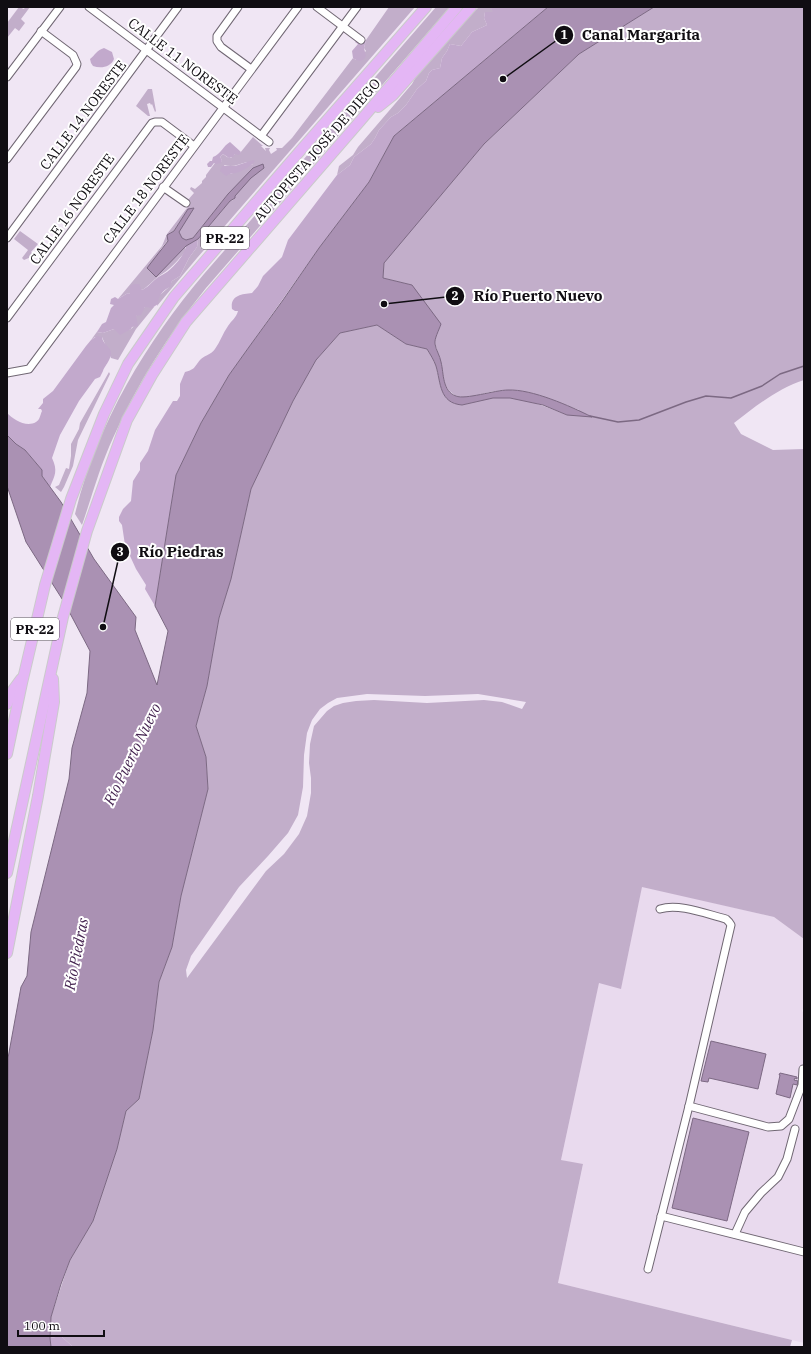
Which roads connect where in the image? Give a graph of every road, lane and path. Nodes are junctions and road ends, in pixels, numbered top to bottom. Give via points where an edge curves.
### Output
1 (60, 7) edge
2 (89, 7) edge
3 (178, 7) edge
4 (238, 7) edge
5 (298, 7) edge
6 (317, 7) edge
7 (357, 7) edge
8 (418, 7) edge
9 (426, 7) edge
10 (457, 7) edge
11 (471, 7) edge
12 (476, 7) edge
13 (460, 19) junction
14 (342, 26) junction
15 (41, 31) junction
16 (360, 40) dead end
17 (147, 51) junction
18 (385, 53) junction
19 (251, 69) junction
20 (7, 77) edge
21 (222, 108) junction
22 (361, 120) junction
23 (261, 136) junction
24 (269, 142) dead end
25 (194, 146) junction
26 (7, 159) edge
27 (163, 187) junction
28 (186, 203) dead end
29 (7, 238) edge
30 (7, 318) edge
31 (7, 373) edge
32 (52, 665) junction
33 (24, 674) junction
34 (7, 704) edge
35 (7, 754) edge
36 (7, 873) edge
37 (660, 908) dead end
38 (7, 953) edge
39 (803, 1069) dead end
40 (689, 1106) junction
41 (795, 1129) dead end
42 (661, 1216) junction
43 (735, 1234) junction
44 (804, 1252) edge
45 (648, 1269) dead end

1 - 15 street
2 - 17 street, CALLE 11 NORESTE
3 - 17 street, CALLE 14 NORESTE
4 - 19 street via 217,36 217,42 220,47
5 - 19 street, CALLE 18 NORESTE
6 - 14 street
7 - 14 street
8 - 18 highway via 395,32
9 - 18 highway, AUTOPISTA JOSÉ DE DIEGO / PR-22
10 - 22 highway, AUTOPISTA JOSÉ DE DIEGO / PR-22
11 - 13 highway
12 - 13 highway
13 - 22 highway via 394,95
14 - 16 street
14 - 23 street
15 - 20 street
15 - 26 street via 74,57 77,64
17 - 21 street, CALLE 11 NORESTE
17 - 29 street, CALLE 14 NORESTE
18 - 33 highway, AUTOPISTA JOSÉ DE DIEGO / PR-22 via 189,280 165,310 124,371 104,414 71,499 45,585
19 - 21 street, CALLE 18 NORESTE
21 - 23 street, CALLE 11 NORESTE
21 - 25 street, CALLE 18 NORESTE
22 - 32 highway, AUTOPISTA JOSÉ DE DIEGO / PR-22 via 197,308 152,375 127,420 87,532
23 - 24 street, CALLE 11 NORESTE
25 - 27 street, CALLE 18 NORESTE
25 - 30 street, CALLE 16 NORESTE via 162,122 155,122 150,126
27 - 28 street
27 - 31 street, CALLE 18 NORESTE via 29,369
32 - 36 highway, AUTOPISTA JOSÉ DE DIEGO / PR-22
32 - 38 highway via 54,702
33 - 34 highway
33 - 35 highway, AUTOPISTA JOSÉ DE DIEGO / PR-22
37 - 40 street via 684,908 726,919 730,925
39 - 40 street via 802,1085 789,1119 781,1126 768,1127
40 - 42 street
41 - 43 street via 787,1159 778,1177 745,1212
42 - 43 street
42 - 45 street
43 - 44 street

